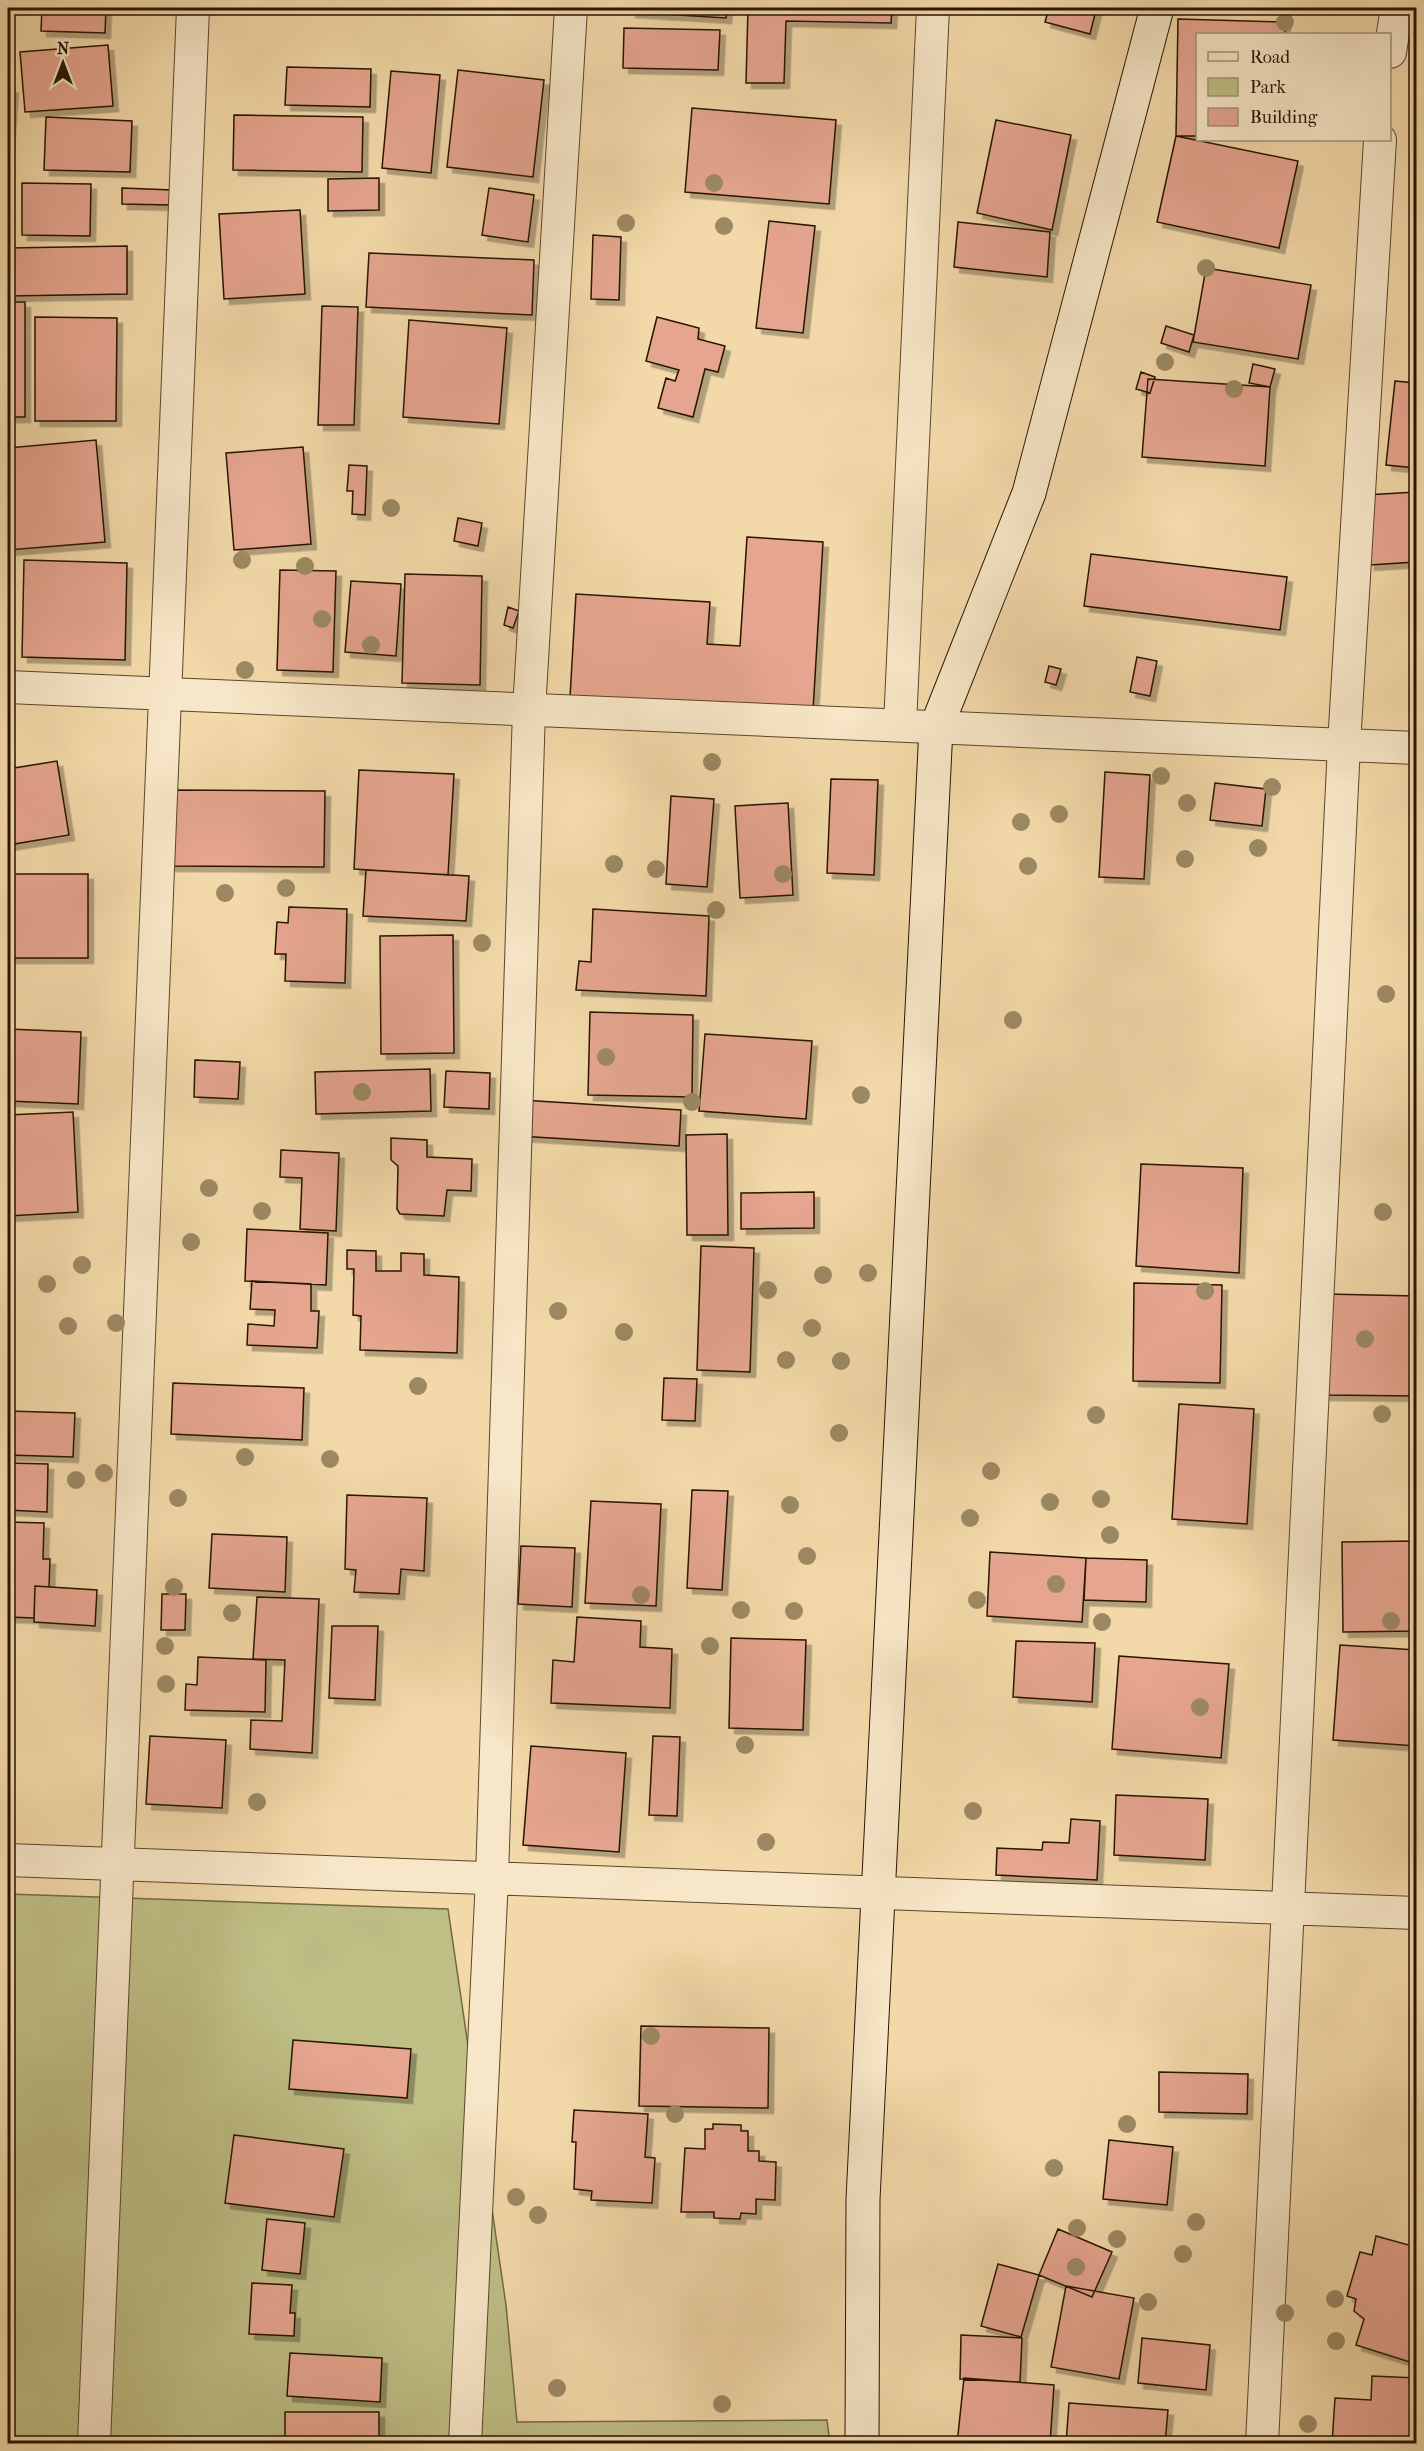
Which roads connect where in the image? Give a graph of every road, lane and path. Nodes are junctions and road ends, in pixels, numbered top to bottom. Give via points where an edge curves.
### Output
1 (194, 8) edge
2 (571, 8) edge
3 (933, 8) edge
4 (1157, 8) edge
5 (1397, 8) edge
6 (1391, 41) edge
7 (1380, 141) edge
8 (8, 687) edge
9 (165, 694) junction
10 (529, 710) junction
11 (900, 726) junction
12 (936, 728) junction
13 (1344, 745) junction
14 (1416, 748) edge
15 (8, 1860) edge
16 (118, 1865) junction
17 (492, 1878) junction
18 (876, 1893) junction
19 (1287, 1908) junction
20 (1416, 1913) edge
21 (94, 2444) edge
22 (465, 2444) edge
23 (862, 2444) edge
24 (1262, 2444) edge

1 - 9 street
2 - 10 street
3 - 11 street
4 - 12 street via 1029,493
5 - 6 street
7 - 13 street
8 - 9 street
9 - 10 street
9 - 16 street
10 - 11 street
10 - 17 street
11 - 12 street
12 - 13 street
12 - 18 street
13 - 14 street
13 - 19 street
15 - 16 street
16 - 17 street
16 - 21 street
17 - 18 street
17 - 22 street
18 - 19 street
18 - 23 street via 863,2199
19 - 20 street
19 - 24 street

